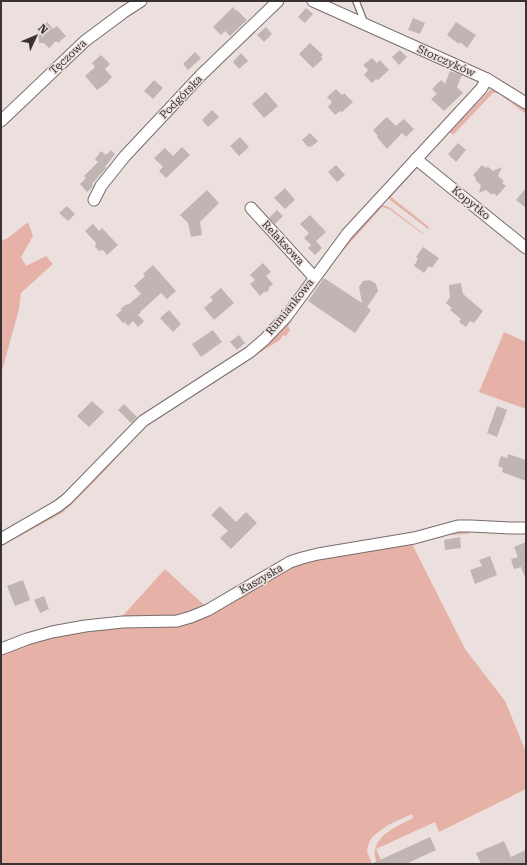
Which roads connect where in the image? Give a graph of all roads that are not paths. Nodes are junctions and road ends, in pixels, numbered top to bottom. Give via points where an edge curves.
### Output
1 (141, 1) edge
2 (278, 1) edge
3 (313, 1) edge
4 (356, 1) edge
5 (363, 23) junction
6 (487, 79) junction
7 (526, 103) edge
8 (1, 121) edge
9 (416, 159) junction
10 (94, 200) dead end
11 (251, 208) dead end
12 (526, 248) edge
13 (314, 277) junction
14 (526, 528) edge
15 (1, 539) edge
16 (1, 649) edge

1 - 8 street, Tęczowa via 85,41
2 - 10 street, Podgórska via 201,75 125,156 101,186
3 - 5 street
4 - 5 lane
5 - 6 street, Storczyków
6 - 7 street, Storczyków
6 - 9 street, Rumiankowa via 481,89
9 - 12 street, Kopytko
9 - 13 street, Rumiankowa via 347,234
11 - 13 street, Relaksowa
13 - 15 street, Rumiankowa via 286,317 250,352 143,421 67,499
14 - 16 street, Kaszyska via 458,526 414,538 318,554 284,565 208,610 191,617 176,621 85,626 52,632

